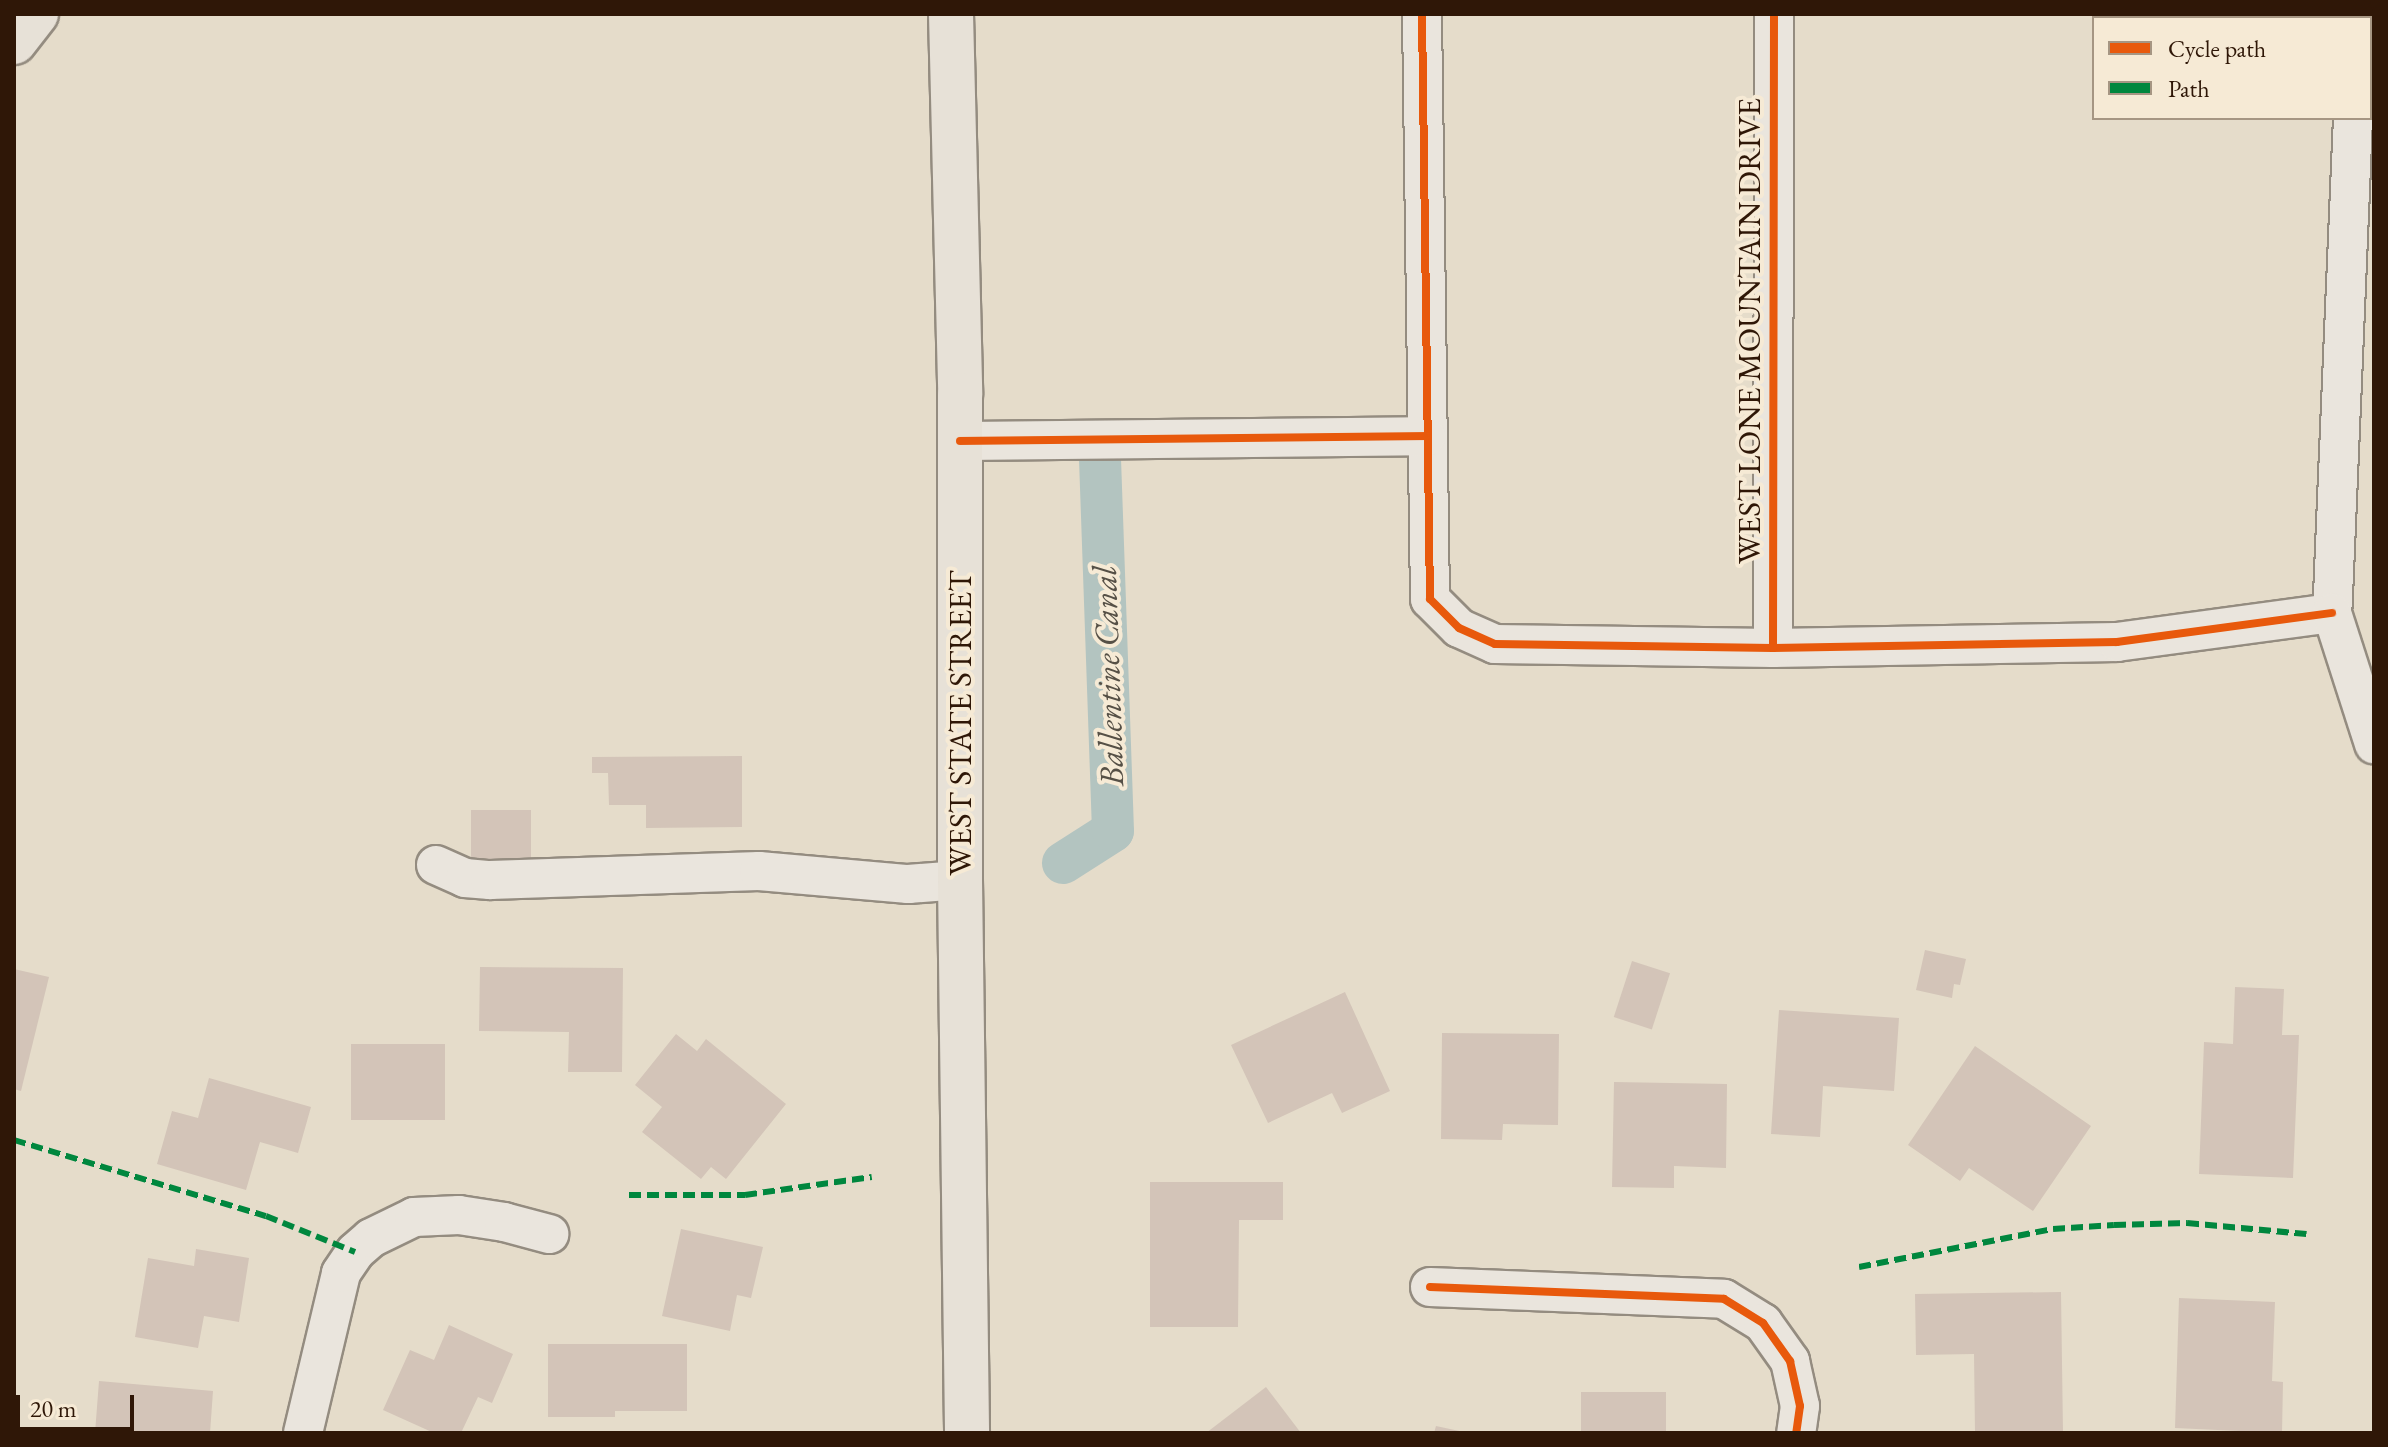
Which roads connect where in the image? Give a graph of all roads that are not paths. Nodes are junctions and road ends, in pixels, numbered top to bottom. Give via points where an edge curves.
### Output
1 (36, 14) edge
2 (951, 14) edge
3 (1422, 14) edge
4 (1774, 14) edge
5 (14, 42) edge
6 (2353, 120) edge
7 (1426, 436) junction
8 (960, 441) junction
9 (2332, 613) junction
10 (1773, 648) junction
11 (2374, 744) edge
12 (436, 865) dead end
13 (960, 880) junction
14 (549, 1234) dead end
15 (1430, 1287) dead end
16 (303, 1433) edge
17 (967, 1433) edge
18 (1796, 1433) edge

1 - 5 main road
2 - 8 main road, WEST STATE STREET
3 - 7 street
4 - 10 street, WEST LONE MOUNTAIN DRIVE
6 - 9 street
7 - 8 street
7 - 10 street via 1430,599 1459,628 1495,644
8 - 13 main road, WEST STATE STREET
9 - 10 street via 2117,642
9 - 11 street
12 - 13 street via 465,878 490,880 759,871 908,884
13 - 17 main road, WEST STATE STREET
14 - 16 street via 459,1215 414,1217 371,1238 341,1273
15 - 18 street via 1724,1299 1763,1323 1790,1361 1800,1406

